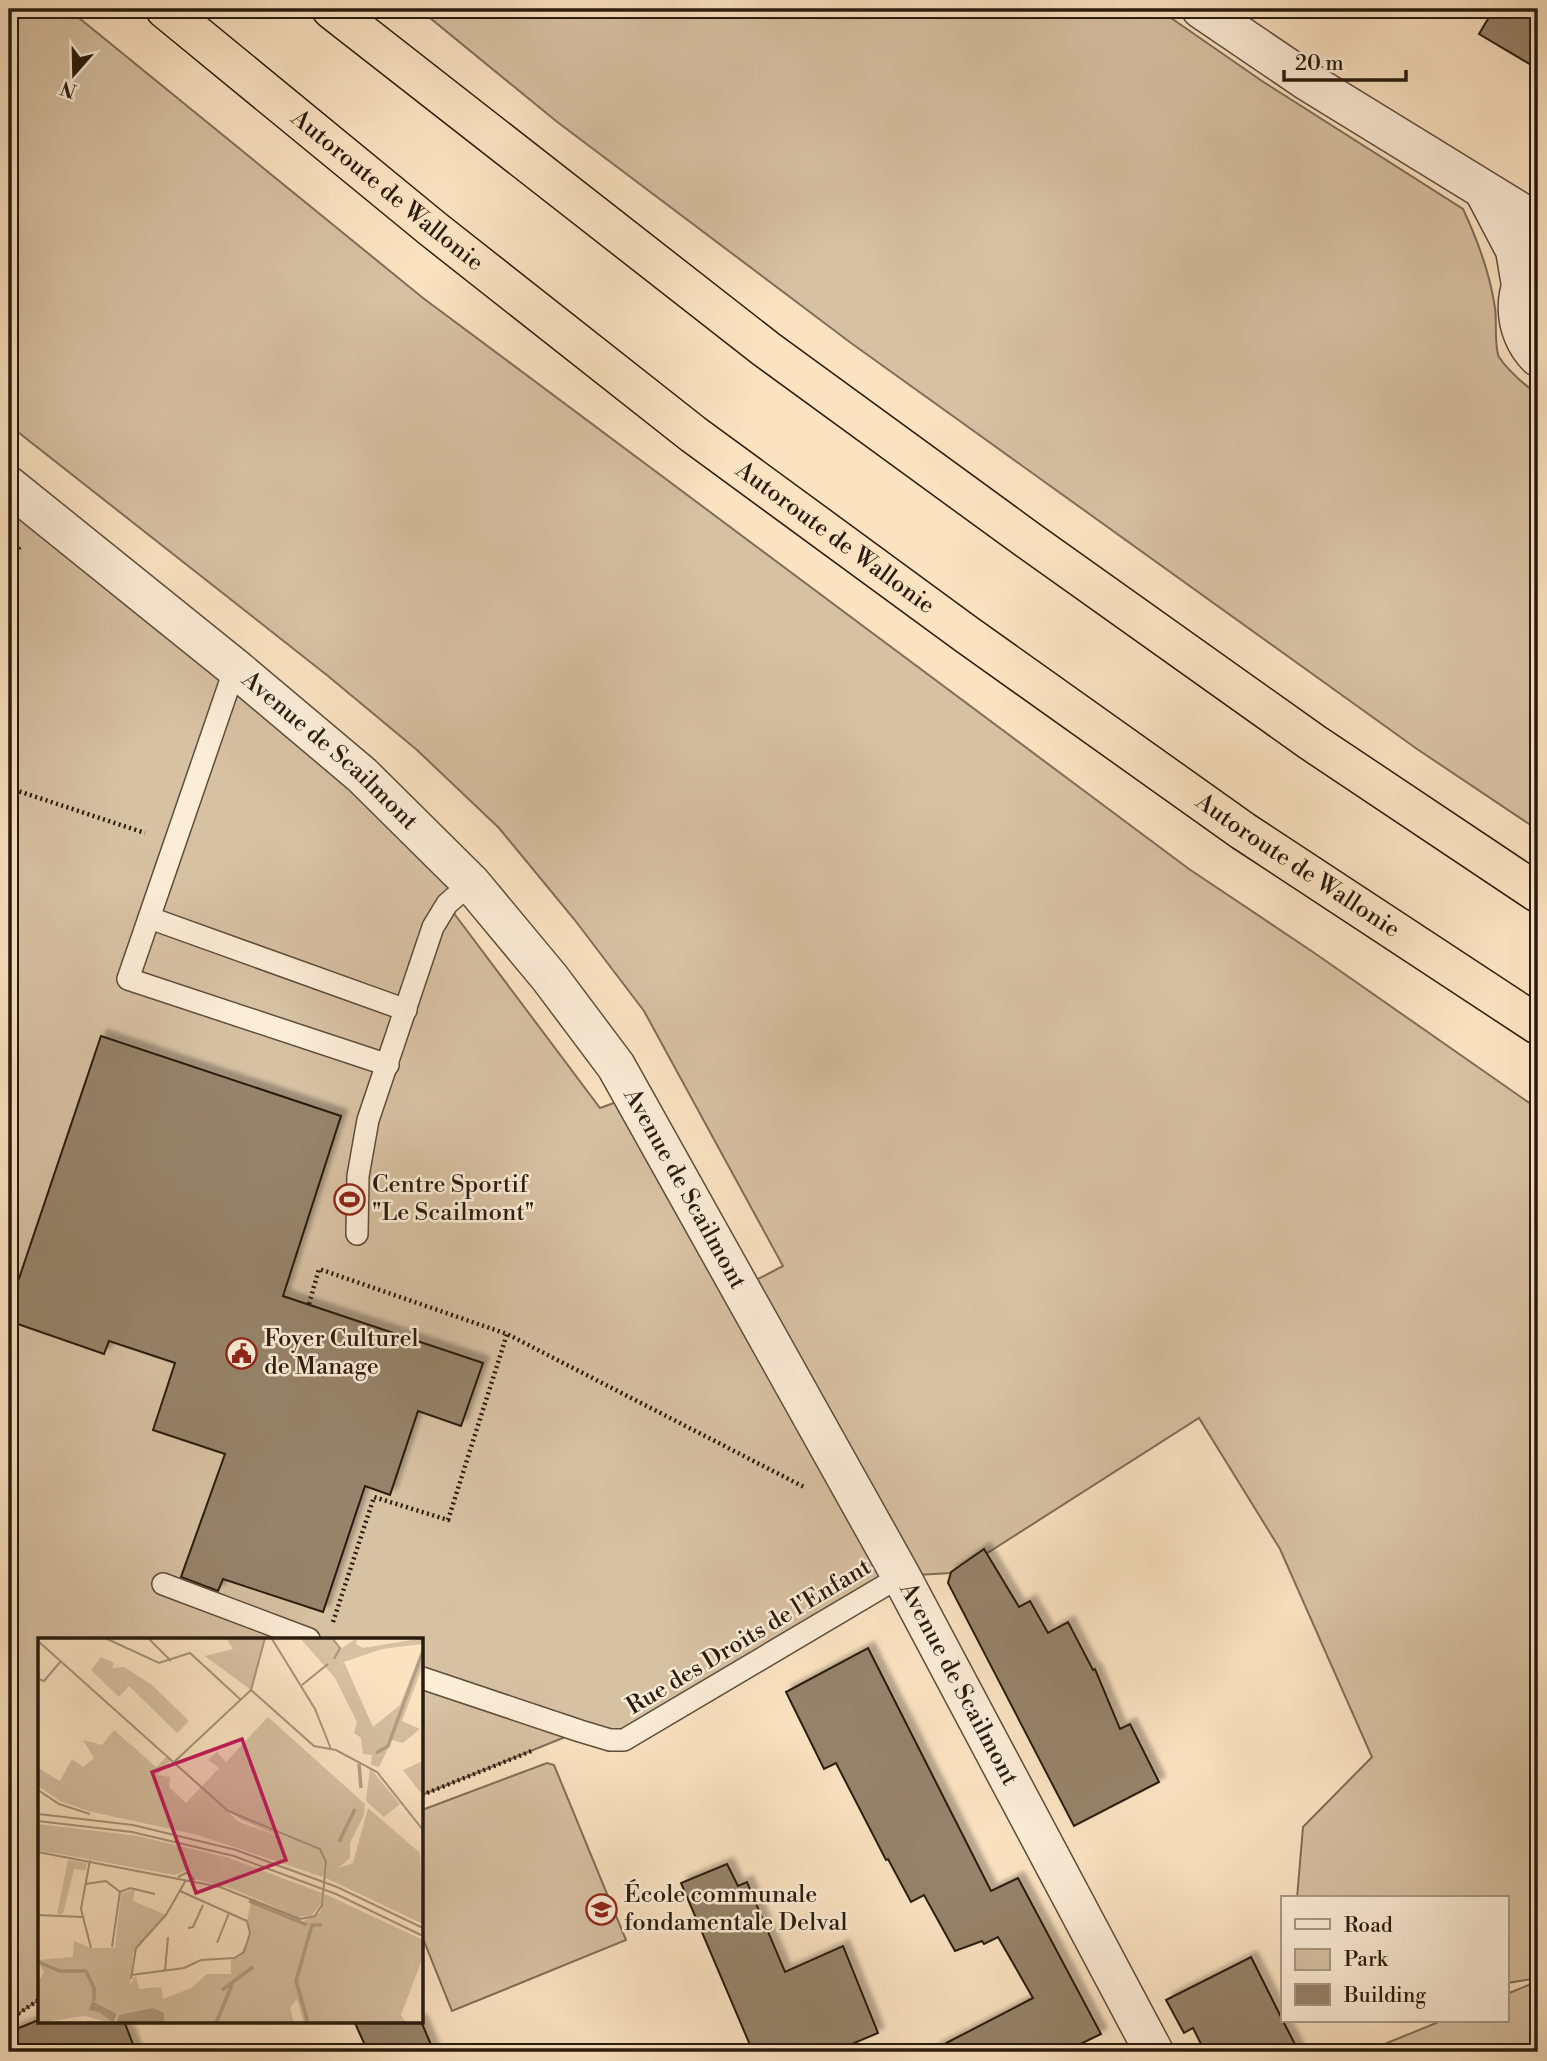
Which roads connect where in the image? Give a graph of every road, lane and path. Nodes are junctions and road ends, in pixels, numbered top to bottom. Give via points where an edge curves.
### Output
1 (165, 9) edge
2 (331, 9) edge
3 (1201, 9) edge
4 (1483, 191) junction
5 (1538, 223) edge
6 (1530, 273) edge
7 (1538, 356) edge
8 (9, 486) edge
9 (235, 668) junction
10 (9, 788) edge
11 (176, 843) junction
12 (471, 883) junction
13 (1538, 893) edge
14 (150, 918) junction
15 (406, 1010) junction
16 (1538, 1025) edge
17 (388, 1065) junction
18 (357, 1234) dead end
19 (309, 1304) dead end
20 (507, 1334) junction
21 (848, 1480) junction
22 (901, 1576) junction
23 (163, 1584) dead end
24 (331, 1626) dead end
25 (306, 1638) edge
26 (424, 1679) edge
27 (580, 1731) junction
28 (424, 1794) edge
29 (38, 1999) edge
30 (9, 2020) edge
31 (1154, 2052) edge

1 - 16 highway, Autoroute de Wallonie via 693,435 1243,831
2 - 13 highway via 766,349 1312,742
3 - 4 street
4 - 5 street
4 - 6 street
6 - 7 street via 1517,306 1520,329
8 - 9 street, Avenue de Scailmont
9 - 11 lane
9 - 12 street, Avenue de Scailmont via 362,775
10 - 11 path
11 - 14 lane
12 - 15 lane via 447,904 433,927
12 - 21 street, Avenue de Scailmont via 616,1066
14 - 15 lane
14 - 17 lane via 128,979
15 - 17 lane
17 - 18 lane via 368,1120 358,1176
19 - 20 path via 319,1269
20 - 21 path via 821,1495
20 - 24 path via 448,1520 374,1497
21 - 22 street, Avenue de Scailmont
22 - 27 lane, Rue des Droits de l'Enfant via 624,1740
22 - 31 street, Avenue de Scailmont
23 - 25 lane
26 - 27 lane, Rue des Droits de l'Enfant
27 - 28 path
29 - 30 path

